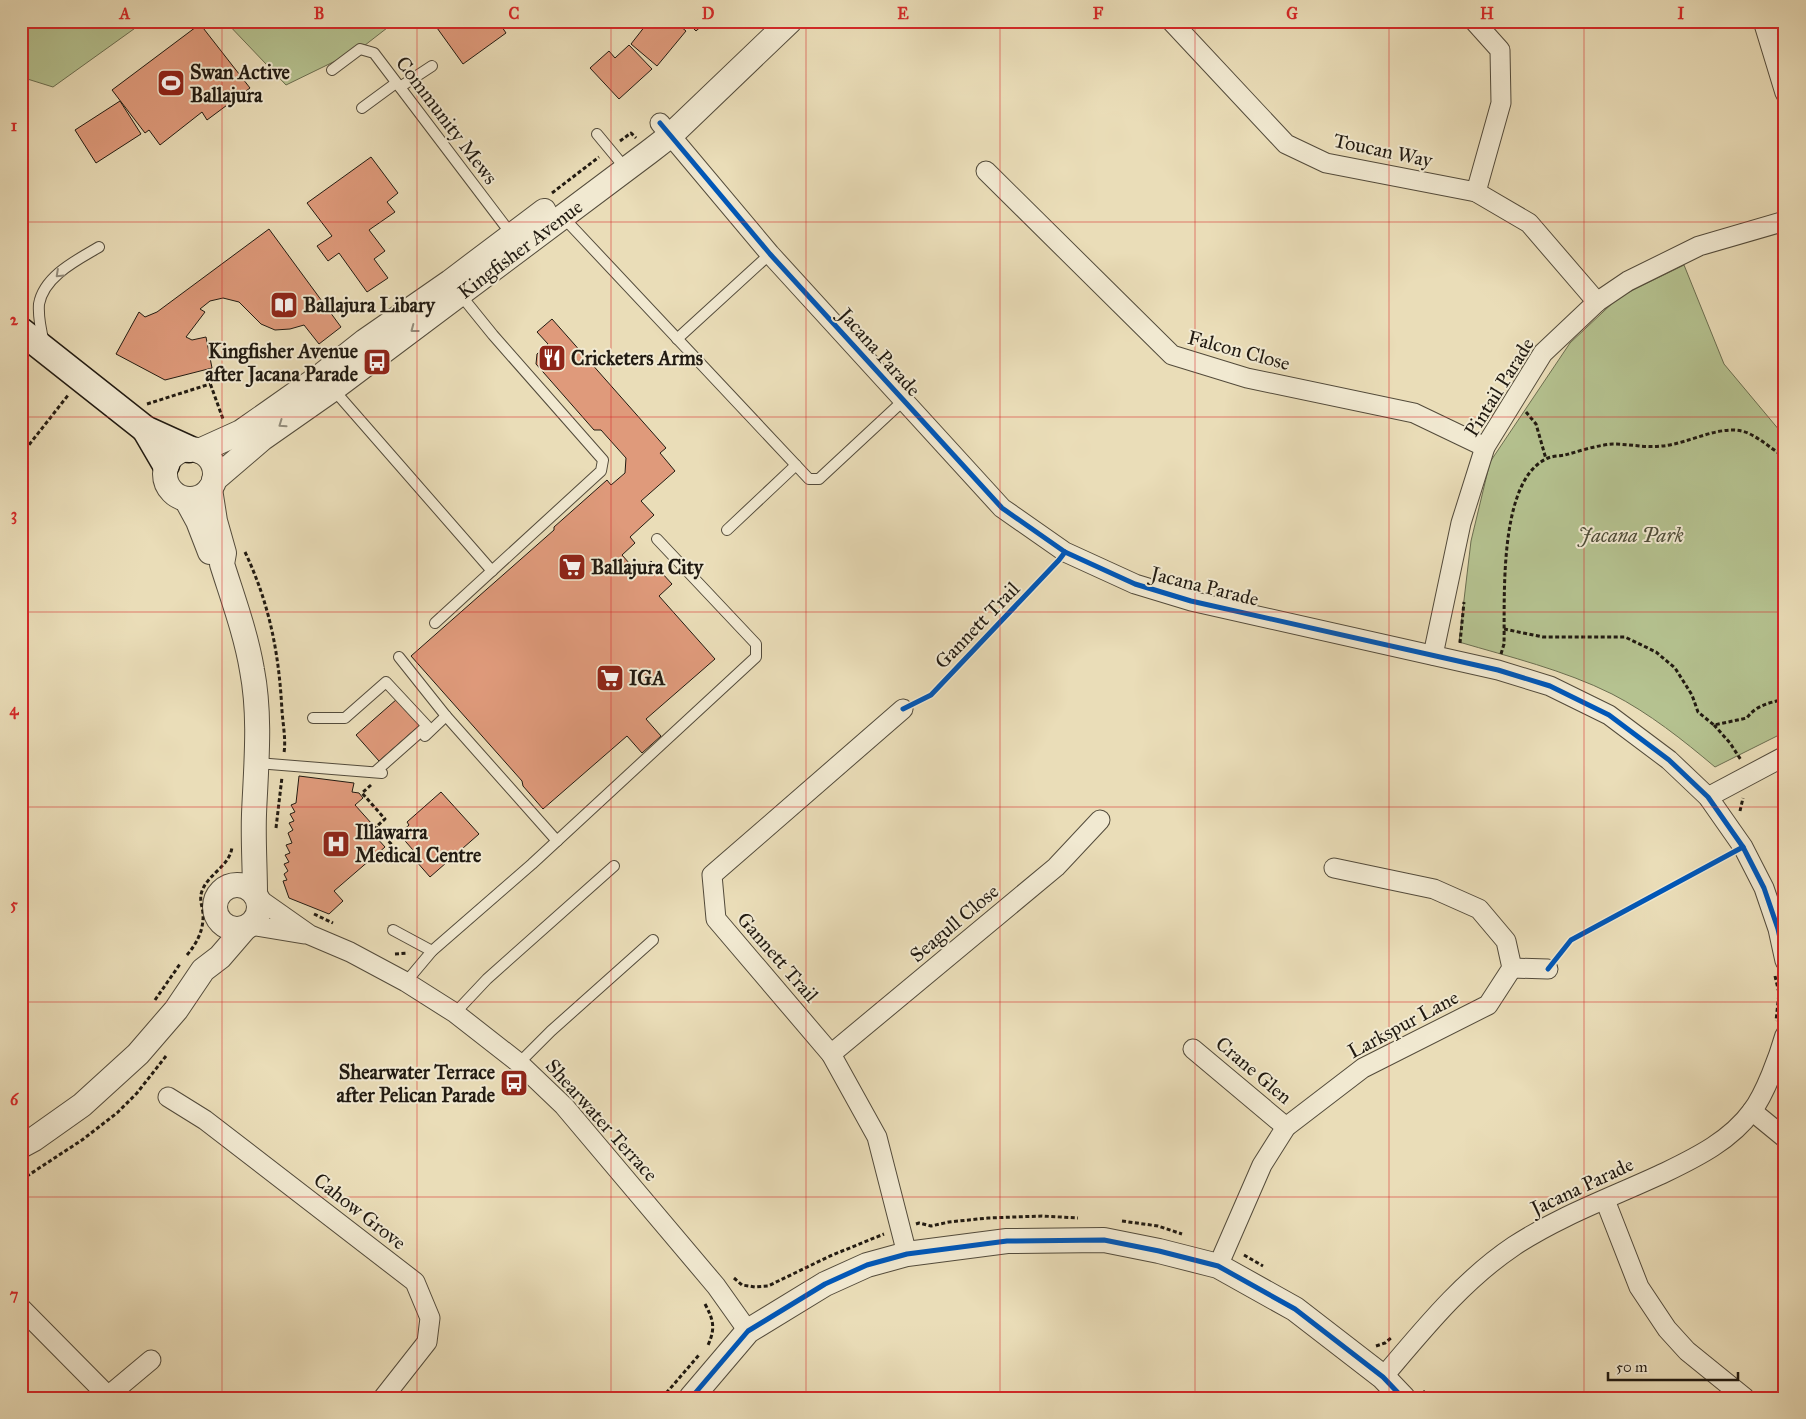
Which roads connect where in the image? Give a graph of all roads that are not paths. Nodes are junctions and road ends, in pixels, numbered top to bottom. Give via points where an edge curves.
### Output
1 (768, 21) edge
2 (790, 21) edge
3 (1171, 21) edge
4 (1474, 21) edge
5 (1784, 21) edge
6 (1765, 24) edge
7 (432, 66) dead end
8 (332, 70) dead end
9 (398, 85) junction
10 (1785, 93) edge
11 (362, 108) dead end
12 (666, 129) junction
13 (597, 134) dead end
14 (617, 158) junction
15 (986, 171) dead end
16 (1476, 192) junction
17 (560, 214) junction
18 (1785, 221) edge
19 (517, 241) junction
20 (99, 247) dead end
21 (770, 254) junction
22 (455, 288) junction
23 (1598, 302) junction
24 (21, 331) edge
25 (678, 338) junction
26 (46, 350) junction
27 (328, 382) junction
28 (904, 400) junction
29 (142, 418) junction
30 (1485, 447) junction
31 (194, 450) junction
32 (796, 465) junction
33 (161, 473) junction
34 (212, 484) junction
35 (176, 500) junction
36 (727, 530) dead end
37 (657, 539) dead end
38 (222, 564) junction
39 (492, 571) junction
40 (435, 623) dead end
41 (1433, 655) junction
42 (399, 657) dead end
43 (903, 709) dead end
44 (446, 716) junction
45 (313, 718) dead end
46 (1785, 756) edge
47 (257, 763) junction
48 (380, 772) junction
49 (1708, 797) junction
50 (1100, 820) dead end
51 (264, 830) junction
52 (556, 841) junction
53 (614, 866) dead end
54 (1334, 868) dead end
55 (233, 885) junction
56 (255, 896) junction
57 (218, 919) junction
58 (247, 926) junction
59 (393, 930) dead end
60 (310, 935) junction
61 (653, 940) dead end
62 (432, 951) junction
63 (1512, 968) junction
64 (1780, 968) edge
65 (1548, 969) dead end
66 (204, 970) junction
67 (406, 982) junction
68 (455, 1013) junction
69 (1780, 1031) edge
70 (1193, 1048) dead end
71 (832, 1054) junction
72 (519, 1063) junction
73 (168, 1097) dead end
74 (1752, 1111) junction
75 (1286, 1127) junction
76 (1785, 1138) edge
77 (21, 1146) edge
78 (1605, 1200) junction
79 (907, 1254) junction
80 (1218, 1266) junction
81 (21, 1308) edge
82 (748, 1331) junction
83 (151, 1360) dead end
84 (1383, 1377) junction
85 (109, 1397) edge
86 (383, 1398) edge
87 (691, 1398) edge
88 (1403, 1398) edge
89 (1745, 1398) edge

1 - 12 street, Kingfisher Avenue
2 - 12 street, Kingfisher Avenue
3 - 16 street, Toucan Way via 1286,144 1326,163
4 - 16 street via 1500,50 1501,103
5 - 6 street
6 - 10 street
7 - 9 lane
8 - 9 lane, Community Mews via 360,49 374,53
9 - 11 lane
9 - 19 lane, Community Mews
12 - 14 street, Kingfisher Avenue
12 - 14 street, Kingfisher Avenue via 639,141
12 - 21 street, Jacana Parade
13 - 14 lane
14 - 17 street, Kingfisher Avenue
14 - 19 street, Kingfisher Avenue
15 - 30 street, Falcon Close via 1172,355 1247,378 1414,413
16 - 23 street, Toucan Way via 1529,223
17 - 19 street, Kingfisher Avenue
17 - 25 lane
18 - 23 street, Pintail Parade via 1699,246 1628,281
19 - 22 street, Kingfisher Avenue
20 -> 26 lane via 61,271 43,292 39,304
21 - 25 lane
21 - 28 street, Jacana Parade
22 - 27 street, Kingfisher Avenue
22 - 39 lane via 499,343 603,460 601,471
23 - 30 street, Pintail Parade via 1543,353
24 - 26 main road
25 - 32 lane
26 - 29 main road via 81,378
27 - 31 street, Kingfisher Avenue via 242,432
27 -> 34 street, Kingfisher Avenue
27 - 39 lane
28 - 32 lane via 819,479 809,480
28 - 41 street, Jacana Parade via 1002,508 1065,552 1135,584 1191,601
29 - 31 main road
29 - 33 main road
30 - 41 street, Pintail Parade via 1461,523
31 - 33 street via 180,451
31 - 34 street via 210,460
32 - 36 lane
33 - 35 street via 164,472
34 - 35 street via 204,495
34 - 38 street via 215,521 224,553
35 - 38 street via 198,521 211,554
37 - 52 lane via 756,644 756,657
38 - 47 street via 253,671
39 - 40 lane
41 - 49 street, Jacana Parade via 1550,686 1609,715 1669,760
42 - 44 lane
43 - 71 street, Gannett Trail via 712,876 716,919
44 - 48 lane
44 - 52 lane
45 - 48 lane via 345,718 386,682 427,726
46 - 49 street
47 - 48 lane
47 - 51 street
49 - 64 street, Jacana Parade via 1743,848 1764,888 1778,929
50 - 71 street, Seagull Close via 1056,867
51 - 55 street
51 - 56 street
52 - 62 lane
53 - 68 lane via 487,979
54 - 63 street via 1434,889 1479,909 1506,941
55 - 56 street via 245,886
55 - 57 street via 222,891 215,901
56 - 58 street via 259,907 256,917
56 - 60 street, Shearwater Terrace
57 - 58 street via 235,929
57 - 66 street
58 - 60 street, Shearwater Terrace
58 - 66 street
59 - 62 lane
60 - 67 street, Shearwater Terrace
61 - 72 lane
62 - 67 lane
63 - 65 street
63 - 75 street, Larkspur Lane via 1488,1005 1362,1068
66 - 77 street via 176,1010 138,1054 82,1105
67 - 68 street, Shearwater Terrace
68 - 72 street, Shearwater Terrace
69 - 74 street, Jacana Parade via 1780,1052
70 - 75 street, Crane Glen
71 - 79 street, Gannett Trail via 877,1136
72 - 82 street, Shearwater Terrace via 564,1106 716,1286
73 - 86 street, Cahow Grove via 205,1120 415,1282 430,1318 427,1342
74 - 76 street
74 - 78 street, Jacana Parade via 1736,1129 1692,1160
75 - 80 street, Larkspur Lane via 1262,1165
78 - 84 street, Jacana Parade via 1544,1226 1474,1276 1435,1315
78 - 89 street via 1638,1287 1667,1329 1687,1351
79 - 80 street via 1008,1241 1104,1240
79 - 82 street via 867,1265 826,1284
80 - 84 street via 1295,1309
81 - 85 street
82 - 87 street
83 - 85 street
84 - 88 street

